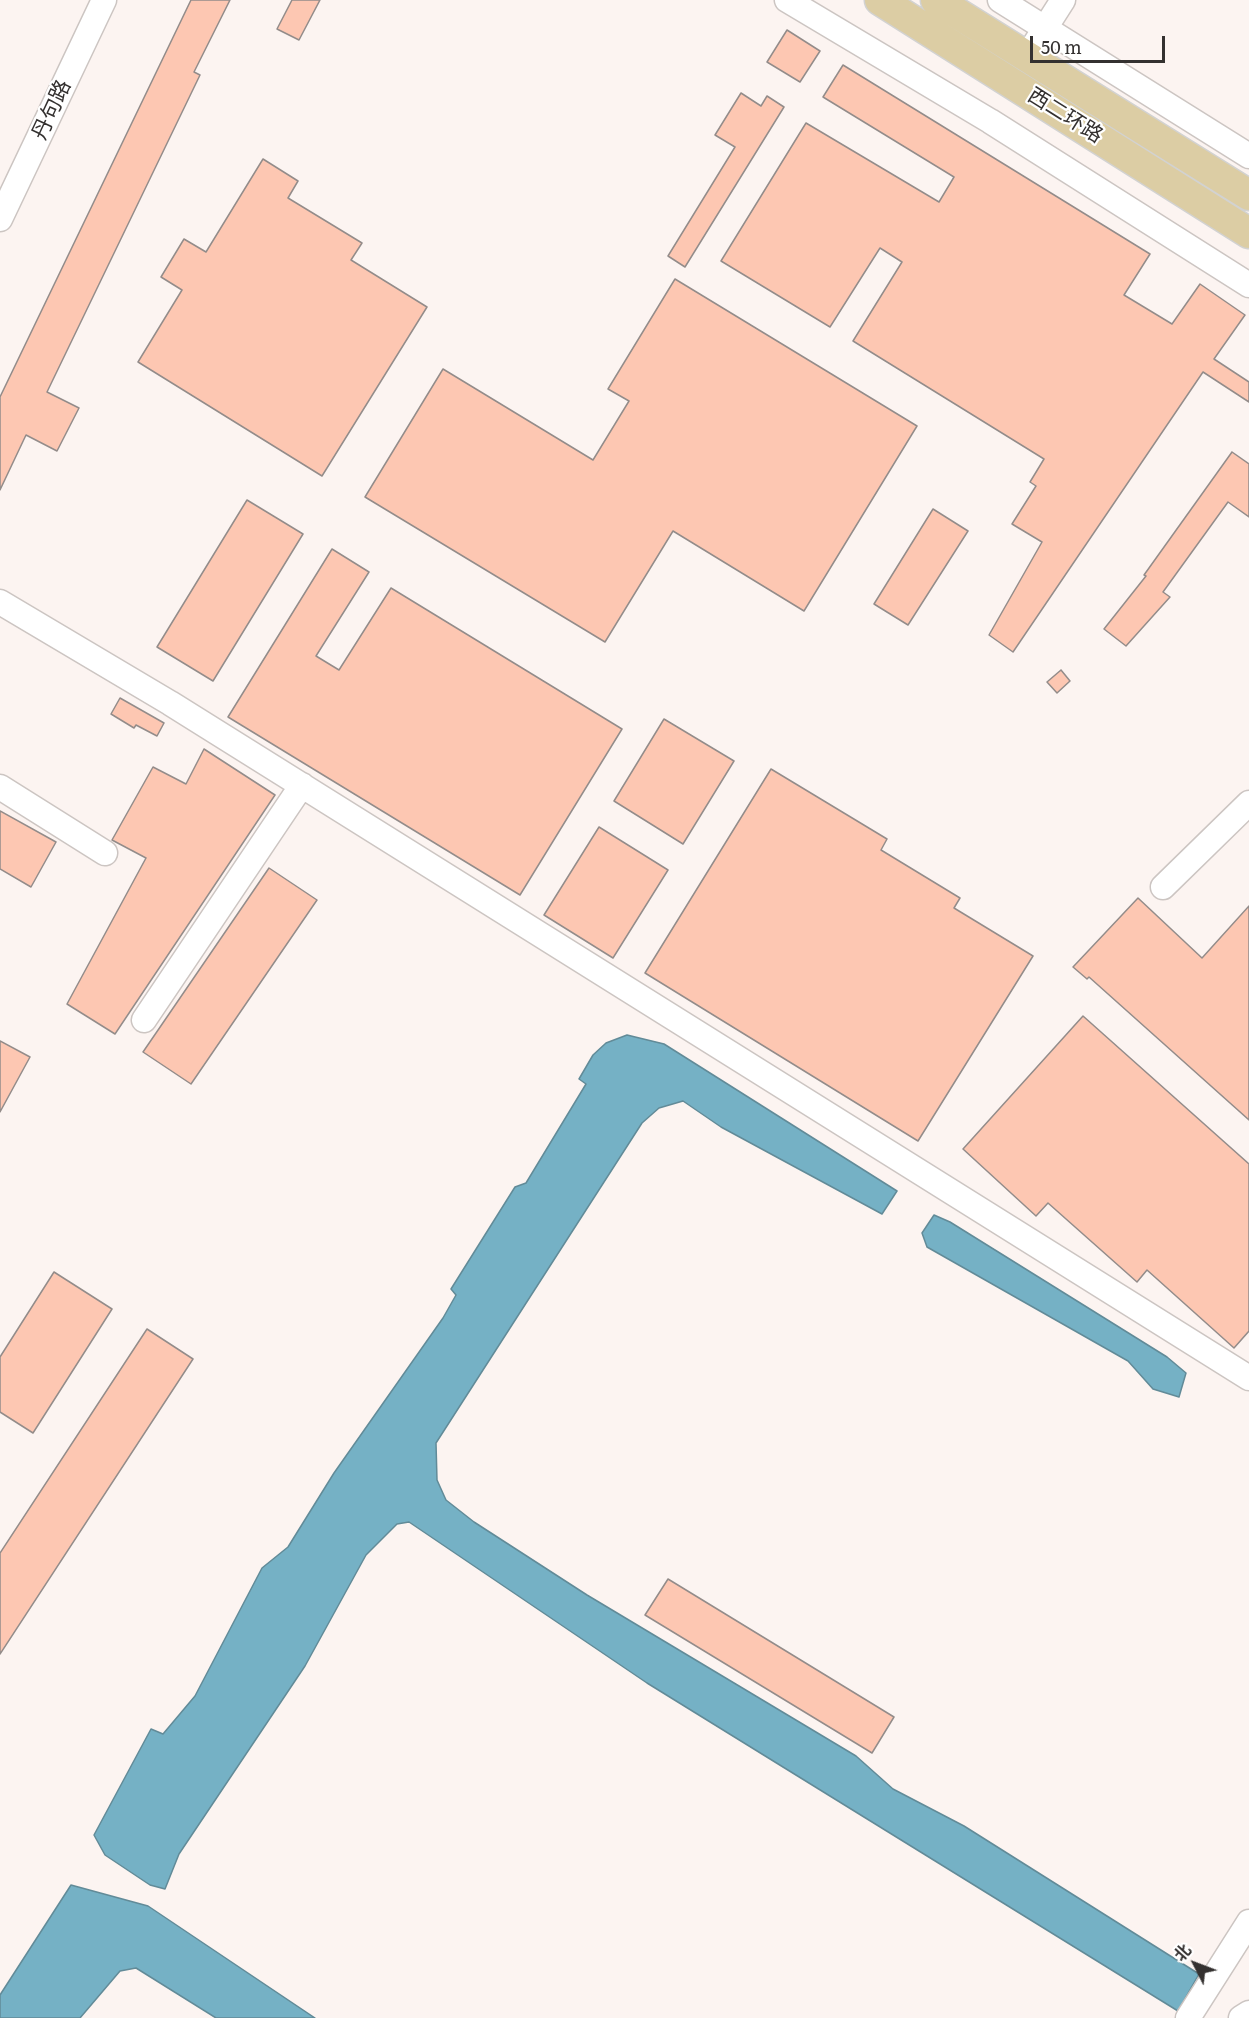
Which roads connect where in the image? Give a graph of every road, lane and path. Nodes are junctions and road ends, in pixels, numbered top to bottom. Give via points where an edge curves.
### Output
1 (104, 0) edge
2 (787, 0) edge
3 (880, 0) edge
4 (936, 0) edge
5 (1000, 0) edge
6 (1063, 0) edge
7 (1046, 27) junction
8 (1026, 58) junction
9 (1249, 156) edge
10 (1249, 195) edge
11 (0, 219) edge
12 (1249, 233) edge
13 (1249, 285) edge
14 (0, 602) edge
15 (302, 785) junction
16 (0, 787) edge
17 (1249, 803) edge
18 (105, 853) dead end
19 (1163, 887) dead end
20 (144, 1020) dead end
21 (1249, 1378) edge
22 (1249, 1922) edge
23 (1249, 2013) edge
24 (1188, 2018) edge
25 (1241, 2018) edge

1 - 11 street, 丹句路
2 - 13 street via 990,121
3 - 12 main road, 西二环路
4 - 8 main road, 西二环路
5 - 7 street
6 - 7 street
7 - 8 street
7 - 9 street
8 - 10 main road, 西二环路
14 - 15 street
15 - 20 street
15 - 21 street
16 - 18 street
17 - 19 street
22 - 24 street
23 - 25 street

